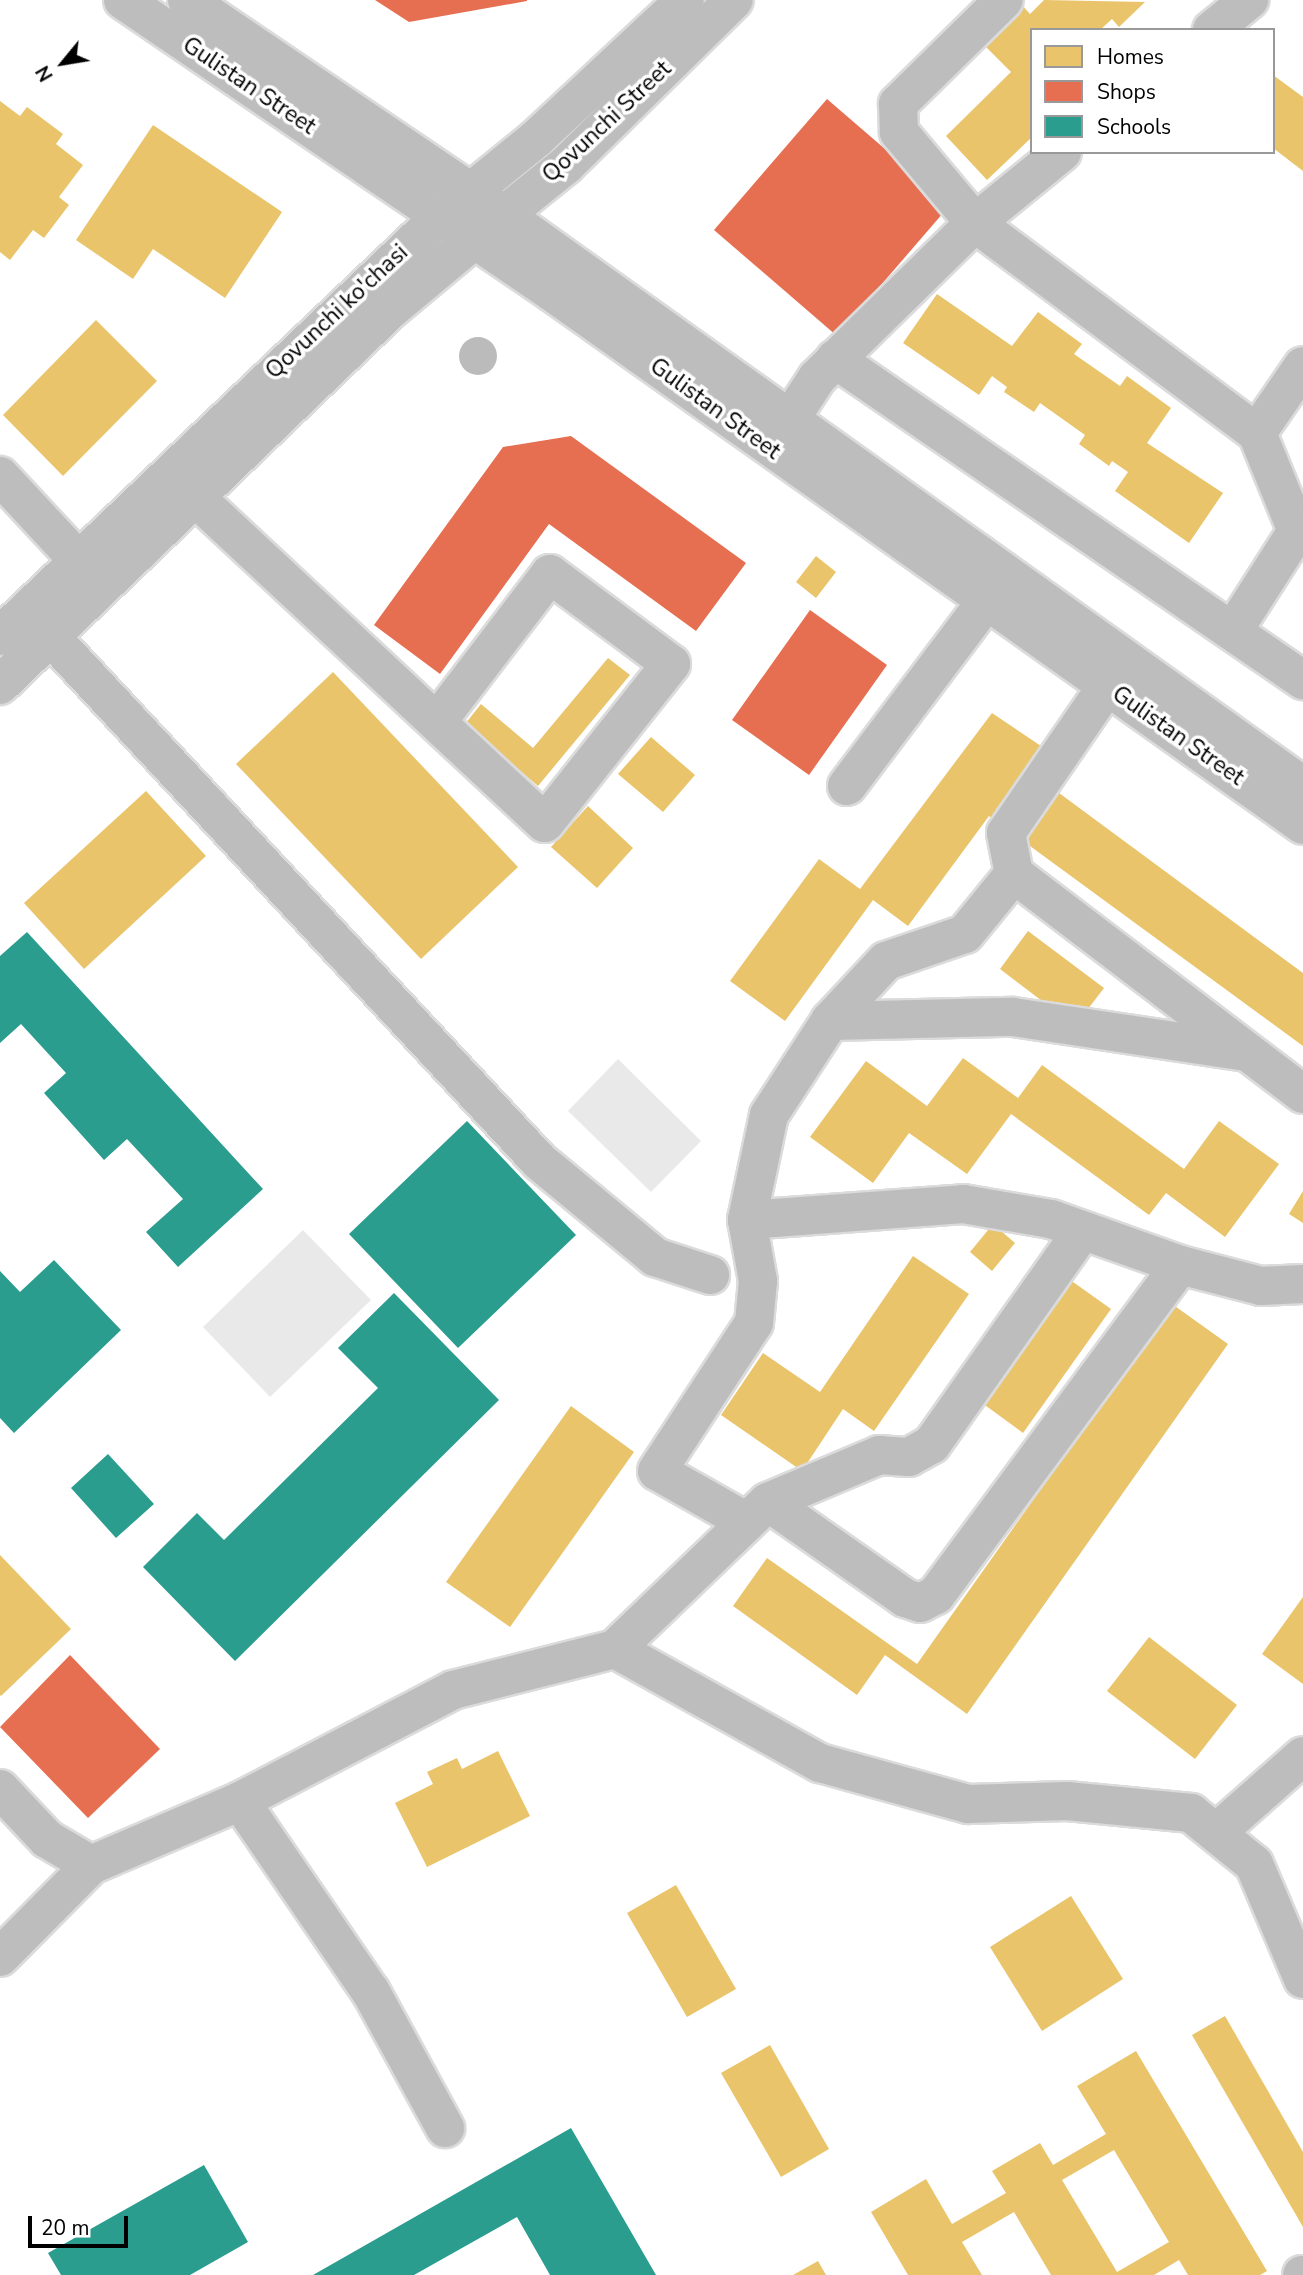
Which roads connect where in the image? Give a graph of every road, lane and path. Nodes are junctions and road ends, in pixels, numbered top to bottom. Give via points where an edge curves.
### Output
1 (123, 0) edge
2 (187, 0) edge
3 (685, 0) edge
4 (733, 0) edge
5 (1004, 0) edge
6 (1249, 0) edge
7 (1214, 28) edge
8 (1060, 154) edge
9 (472, 194) junction
10 (504, 215) junction
11 (440, 216) junction
12 (975, 223) junction
13 (475, 239) junction
14 (835, 359) junction
15 (1303, 366) edge
16 (1257, 433) junction
17 (780, 434) junction
18 (0, 476) edge
19 (195, 497) junction
20 (1300, 531) edge
21 (90, 573) junction
22 (987, 600) junction
23 (1233, 631) junction
24 (0, 636) edge
25 (50, 636) junction
26 (1303, 680) edge
27 (0, 685) edge
28 (1107, 687) junction
29 (437, 722) junction
30 (847, 786) dead end
31 (1303, 786) edge
32 (1303, 825) edge
33 (1013, 874) junction
34 (830, 1021) junction
35 (1246, 1052) junction
36 (1303, 1094) edge
37 (747, 1220) junction
38 (1082, 1231) junction
39 (1180, 1265) junction
40 (710, 1275) dead end
41 (1303, 1284) edge
42 (757, 1512) junction
43 (615, 1649) junction
44 (1303, 1756) edge
45 (0, 1789) edge
46 (240, 1801) junction
47 (1216, 1833) junction
48 (91, 1865) junction
49 (0, 1957) edge
50 (1299, 1957) edge
51 (445, 2128) dead end

1 - 11 main road, Gulistan Street
2 - 9 main road, Gulistan Street
3 - 9 main road, Qovunchi ko'chasi
4 - 10 main road, Qovunchi Street via 565,165
5 - 12 main road via 898,104 899,132
6 - 7 main road
8 - 12 main road
9 - 10 main road, Gulistan Street
9 - 11 main road, Qovunchi ko'chasi
9 - 13 main road
10 - 13 main road, Qovunchi Street
10 - 17 main road, Gulistan Street
11 - 13 main road, Gulistan Street
11 - 21 main road, Qovunchi ko'chasi
12 - 14 main road
12 - 16 main road
13 - 17 main road, Gulistan Street
13 - 19 main road, Qovunchi ko'chasi via 390,310
14 - 17 main road
14 - 23 main road
15 - 16 main road
16 - 20 main road
17 - 22 main road, Gulistan Street
17 - 31 main road, Gulistan Street
18 - 21 main road
19 - 21 main road, Qovunchi ko'chasi
19 - 29 main road
20 - 23 main road
21 - 24 main road, Qovunchi ko'chasi
21 - 25 main road, Qovunchi ko'chasi
22 - 28 main road, Gulistan Street
22 - 30 main road
23 - 26 main road
25 - 27 main road, Qovunchi ko'chasi
25 - 40 main road via 539,1161 655,1257
28 - 32 main road, Gulistan Street
28 - 33 main road via 1006,833
29 - 29 main road via 545,823 671,664 550,574
33 - 34 main road via 965,934 886,961
33 - 35 main road
34 - 35 main road via 1013,1017
34 - 37 main road via 769,1115
35 - 36 main road
37 - 38 main road via 963,1204 1051,1219
37 - 42 main road via 758,1281 754,1323 657,1471
38 - 39 main road
38 - 42 main road via 932,1444 909,1457 878,1455
39 - 41 main road via 1261,1286
39 - 42 main road via 936,1595 920,1603 905,1598
42 - 43 main road
43 - 46 main road via 453,1690
43 - 47 main road via 820,1763 968,1804 1067,1801 1191,1813
44 - 47 main road
45 - 48 main road via 47,1839
46 - 48 main road
46 - 51 main road via 371,1992
47 - 50 main road via 1254,1864
48 - 49 main road

